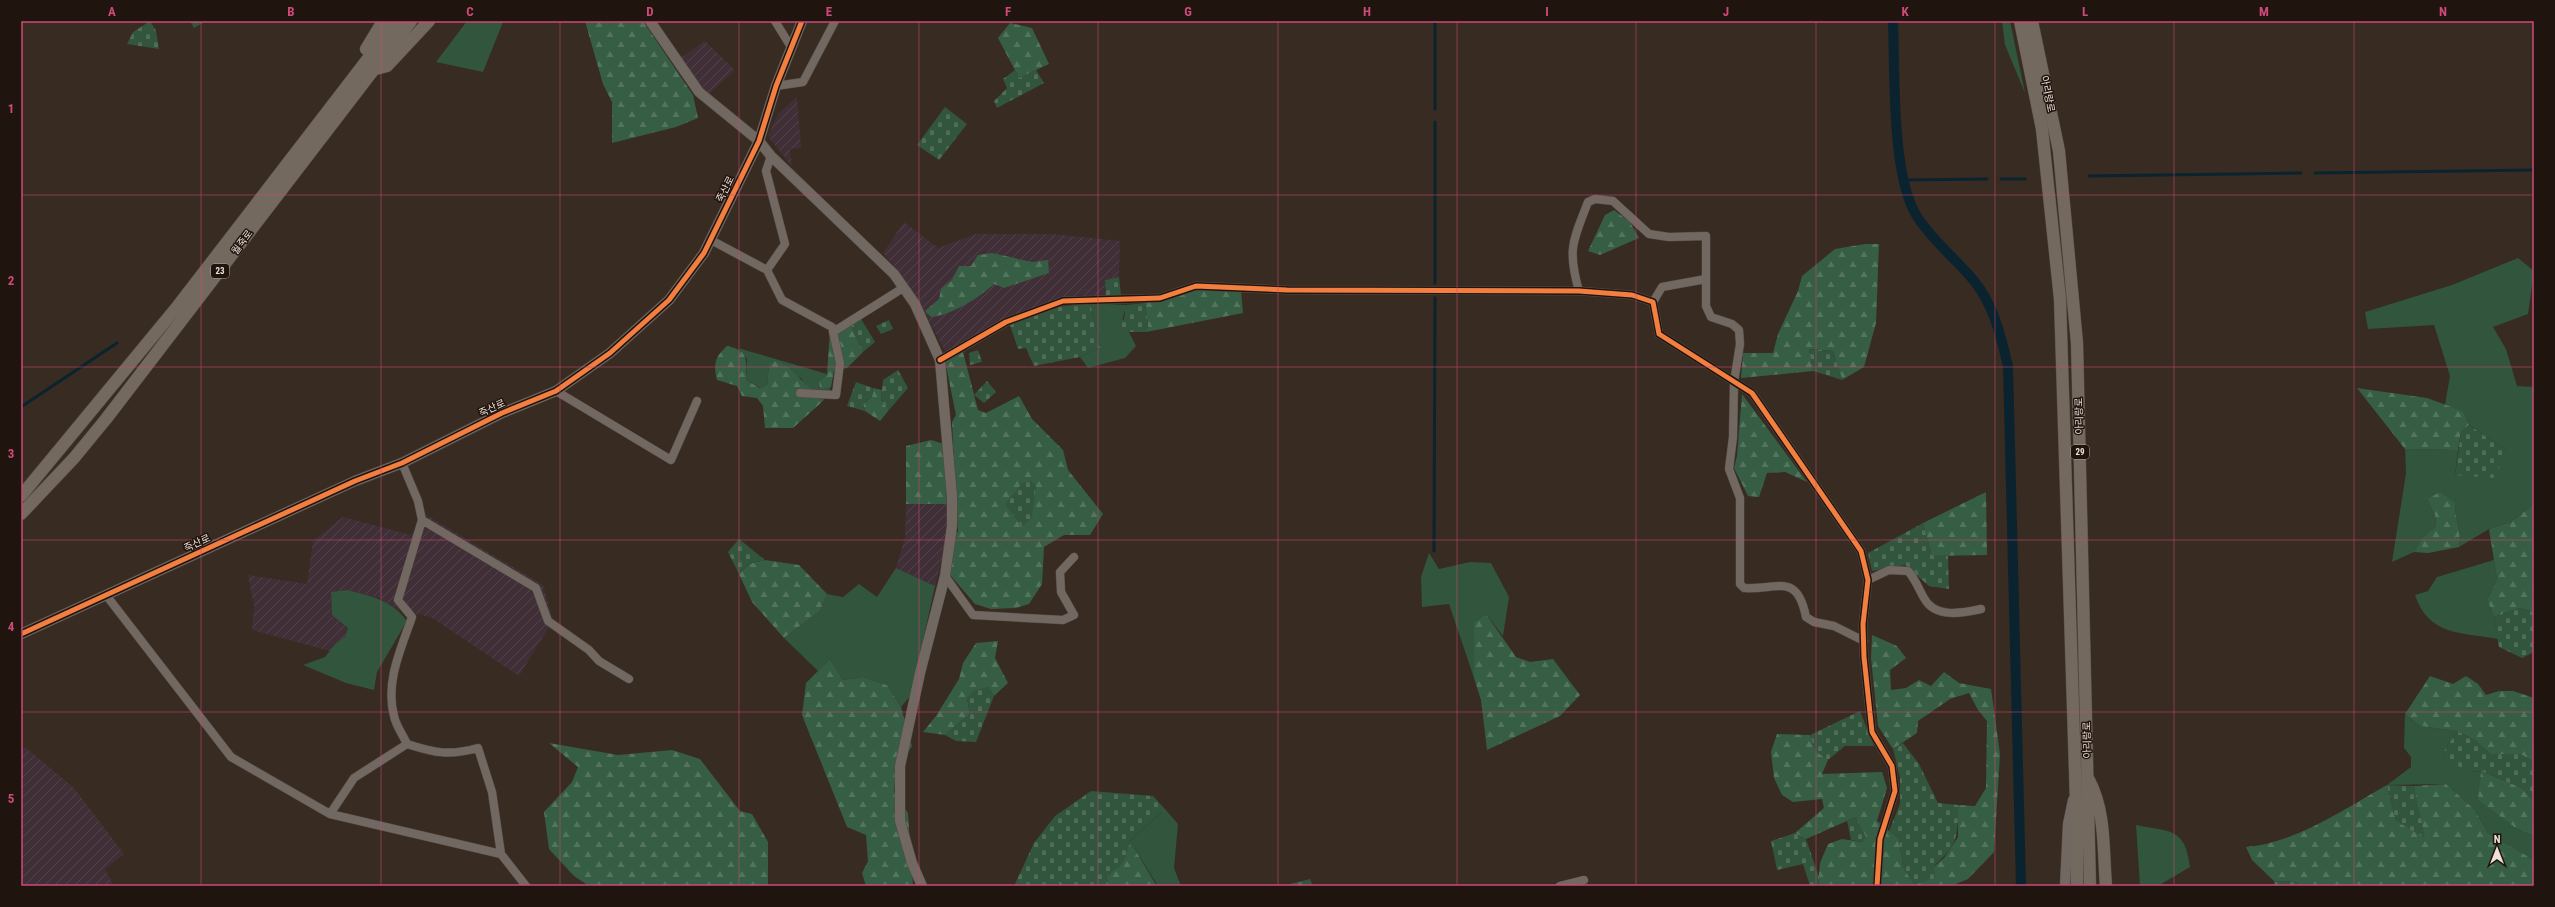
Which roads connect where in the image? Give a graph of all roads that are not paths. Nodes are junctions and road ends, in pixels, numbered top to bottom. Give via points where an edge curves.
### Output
1 (383, 21) edge
2 (397, 21) edge
3 (411, 21) edge
4 (429, 21) edge
5 (775, 21) edge
6 (802, 21) edge
7 (836, 21) edge
8 (2020, 21) edge
9 (2032, 21) edge
10 (654, 23) edge
11 (791, 47) junction
12 (372, 70) junction
13 (350, 80) junction
14 (776, 86) junction
15 (759, 141) junction
16 (771, 156) junction
17 (711, 240) junction
18 (767, 270) junction
19 (1706, 280) junction
20 (903, 288) junction
21 (1579, 291) junction
22 (1653, 302) junction
23 (833, 332) junction
24 (940, 360) junction
25 (1734, 382) junction
26 (556, 391) junction
27 (800, 394) dead end
28 (697, 401) dead end
29 (402, 463) junction
30 (21, 496) edge
31 (21, 514) edge
32 (422, 520) junction
33 (1074, 557) dead end
34 (945, 576) junction
35 (1868, 580) junction
36 (106, 595) junction
37 (1981, 609) dead end
38 (21, 634) edge
39 (1864, 641) junction
40 (629, 678) dead end
41 (407, 744) junction
42 (2088, 778) junction
43 (2076, 782) junction
44 (330, 814) junction
45 (501, 854) junction
46 (1584, 880) dead end
47 (526, 886) edge
48 (922, 886) edge
49 (1560, 886) edge
50 (1877, 886) edge
51 (2065, 886) edge
52 (2077, 886) edge
53 (2090, 886) edge
54 (2106, 886) edge

1 - 13 main road via 371,42 352,66
2 - 13 main road, 월죽로 / 23
3 - 12 main road, 월죽로 / 23
4 - 12 main road via 387,66
5 - 11 street
6 - 11 street, 죽산로
7 - 14 street via 803,82
8 - 43 main road, 아리랑로 / 29 via 2042,129 2060,299
9 - 42 main road, 아리랑로 / 29 via 2059,151 2077,343
10 - 15 street via 699,92
11 - 14 street, 죽산로
12 - 31 main road, 월죽로 / 23 via 106,418 74,458
13 - 30 main road, 월죽로 / 23 via 177,307
14 - 15 street, 죽산로
15 - 16 street
15 - 17 street, 죽산로
16 - 18 street via 766,171 785,244
16 - 20 street via 894,274
17 - 18 street
17 - 26 street, 죽산로 via 669,300 610,353
18 - 23 street via 782,300 832,327
19 - 21 street via 1706,236 1669,237 1649,234 1613,201 1595,199 1588,202 1571,252
19 - 22 street via 1662,287
19 - 25 street via 1706,306 1711,317 1732,324 1739,330 1740,344
20 - 23 street
20 - 24 street via 915,304
21 - 22 street via 1632,295
21 - 24 street via 1287,290 1196,286 1160,298 1063,301 1006,322
22 - 25 street via 1659,334
23 - 27 street via 840,363 836,395
24 - 34 street via 952,497 952,526
25 - 35 street via 1752,393 1861,551
25 - 39 street via 1735,415 1729,469 1740,498 1740,584 1744,588 1777,586 1794,589 1802,599 1806,617 1814,622 1834,626
26 - 28 street via 672,460
26 - 29 street, 죽산로 via 502,413
29 - 32 street via 418,501
29 - 36 street, 죽산로 via 355,481
32 - 40 street via 536,588 548,621 589,650 599,661
32 - 41 street via 398,600 412,617 395,668 390,695 394,717
33 - 34 street via 1060,572 1061,592 1074,615 1063,620 973,615
34 - 48 street via 900,766 900,821 912,863
35 - 37 street via 1889,570 1908,571 1916,580 1925,600 1938,612 1961,614
35 - 39 street
36 - 38 street, 죽산로
36 - 44 street via 231,757
39 - 50 street via 1872,732 1892,766 1895,791 1880,839
41 - 44 street via 354,778
41 - 45 street via 433,752 455,754 478,748 492,792
42 - 53 main road, 아리랑로 / 29
42 - 54 main road via 2097,795
43 - 51 street via 2068,824
43 - 52 main road, 아리랑로 / 29
44 - 45 street
45 - 47 street
46 - 49 street

